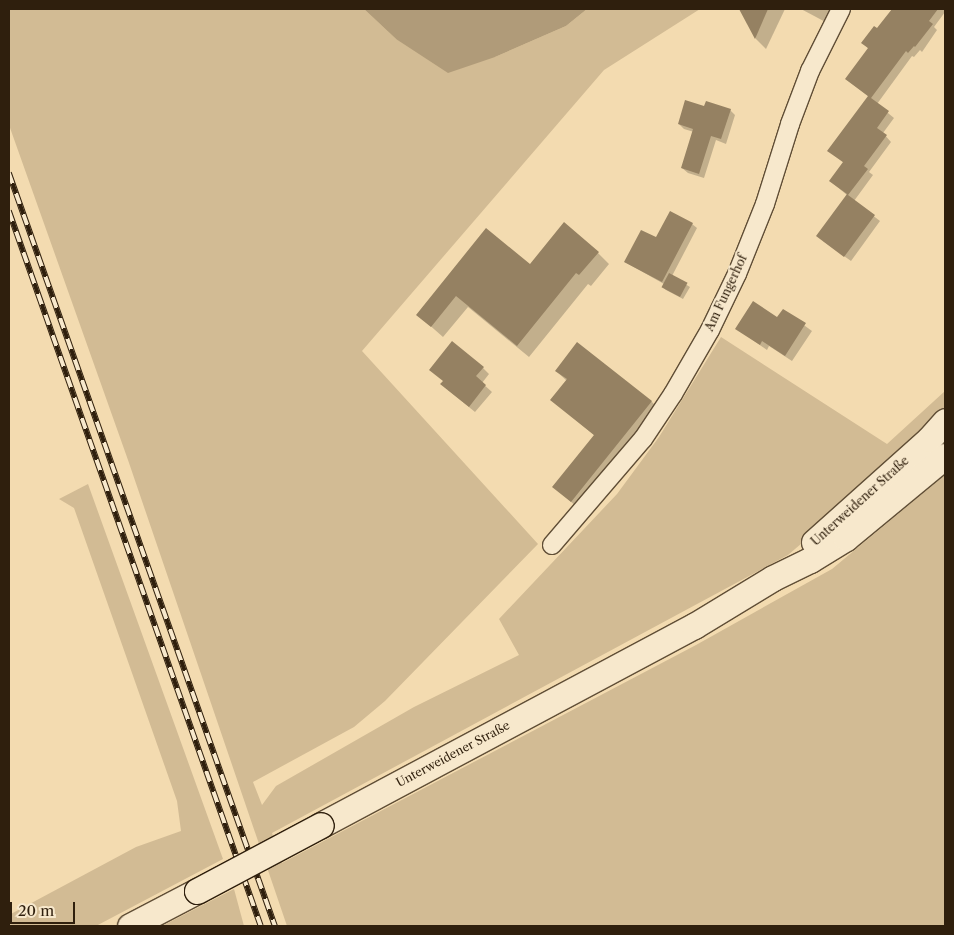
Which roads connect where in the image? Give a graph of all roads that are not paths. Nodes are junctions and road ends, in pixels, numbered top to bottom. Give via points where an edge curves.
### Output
1 (841, 9) edge
2 (945, 421) edge
3 (945, 456) edge
4 (552, 545) dead end
5 (773, 578) junction
6 (130, 926) edge

1 - 4 street, Am Fungerhof via 810,71 765,204 710,330 643,440
2 - 5 street, Unterweidener Straße
3 - 5 street, Unterweidener Straße via 846,538
5 - 6 street, Unterweidener Straße, bridge via 694,626

